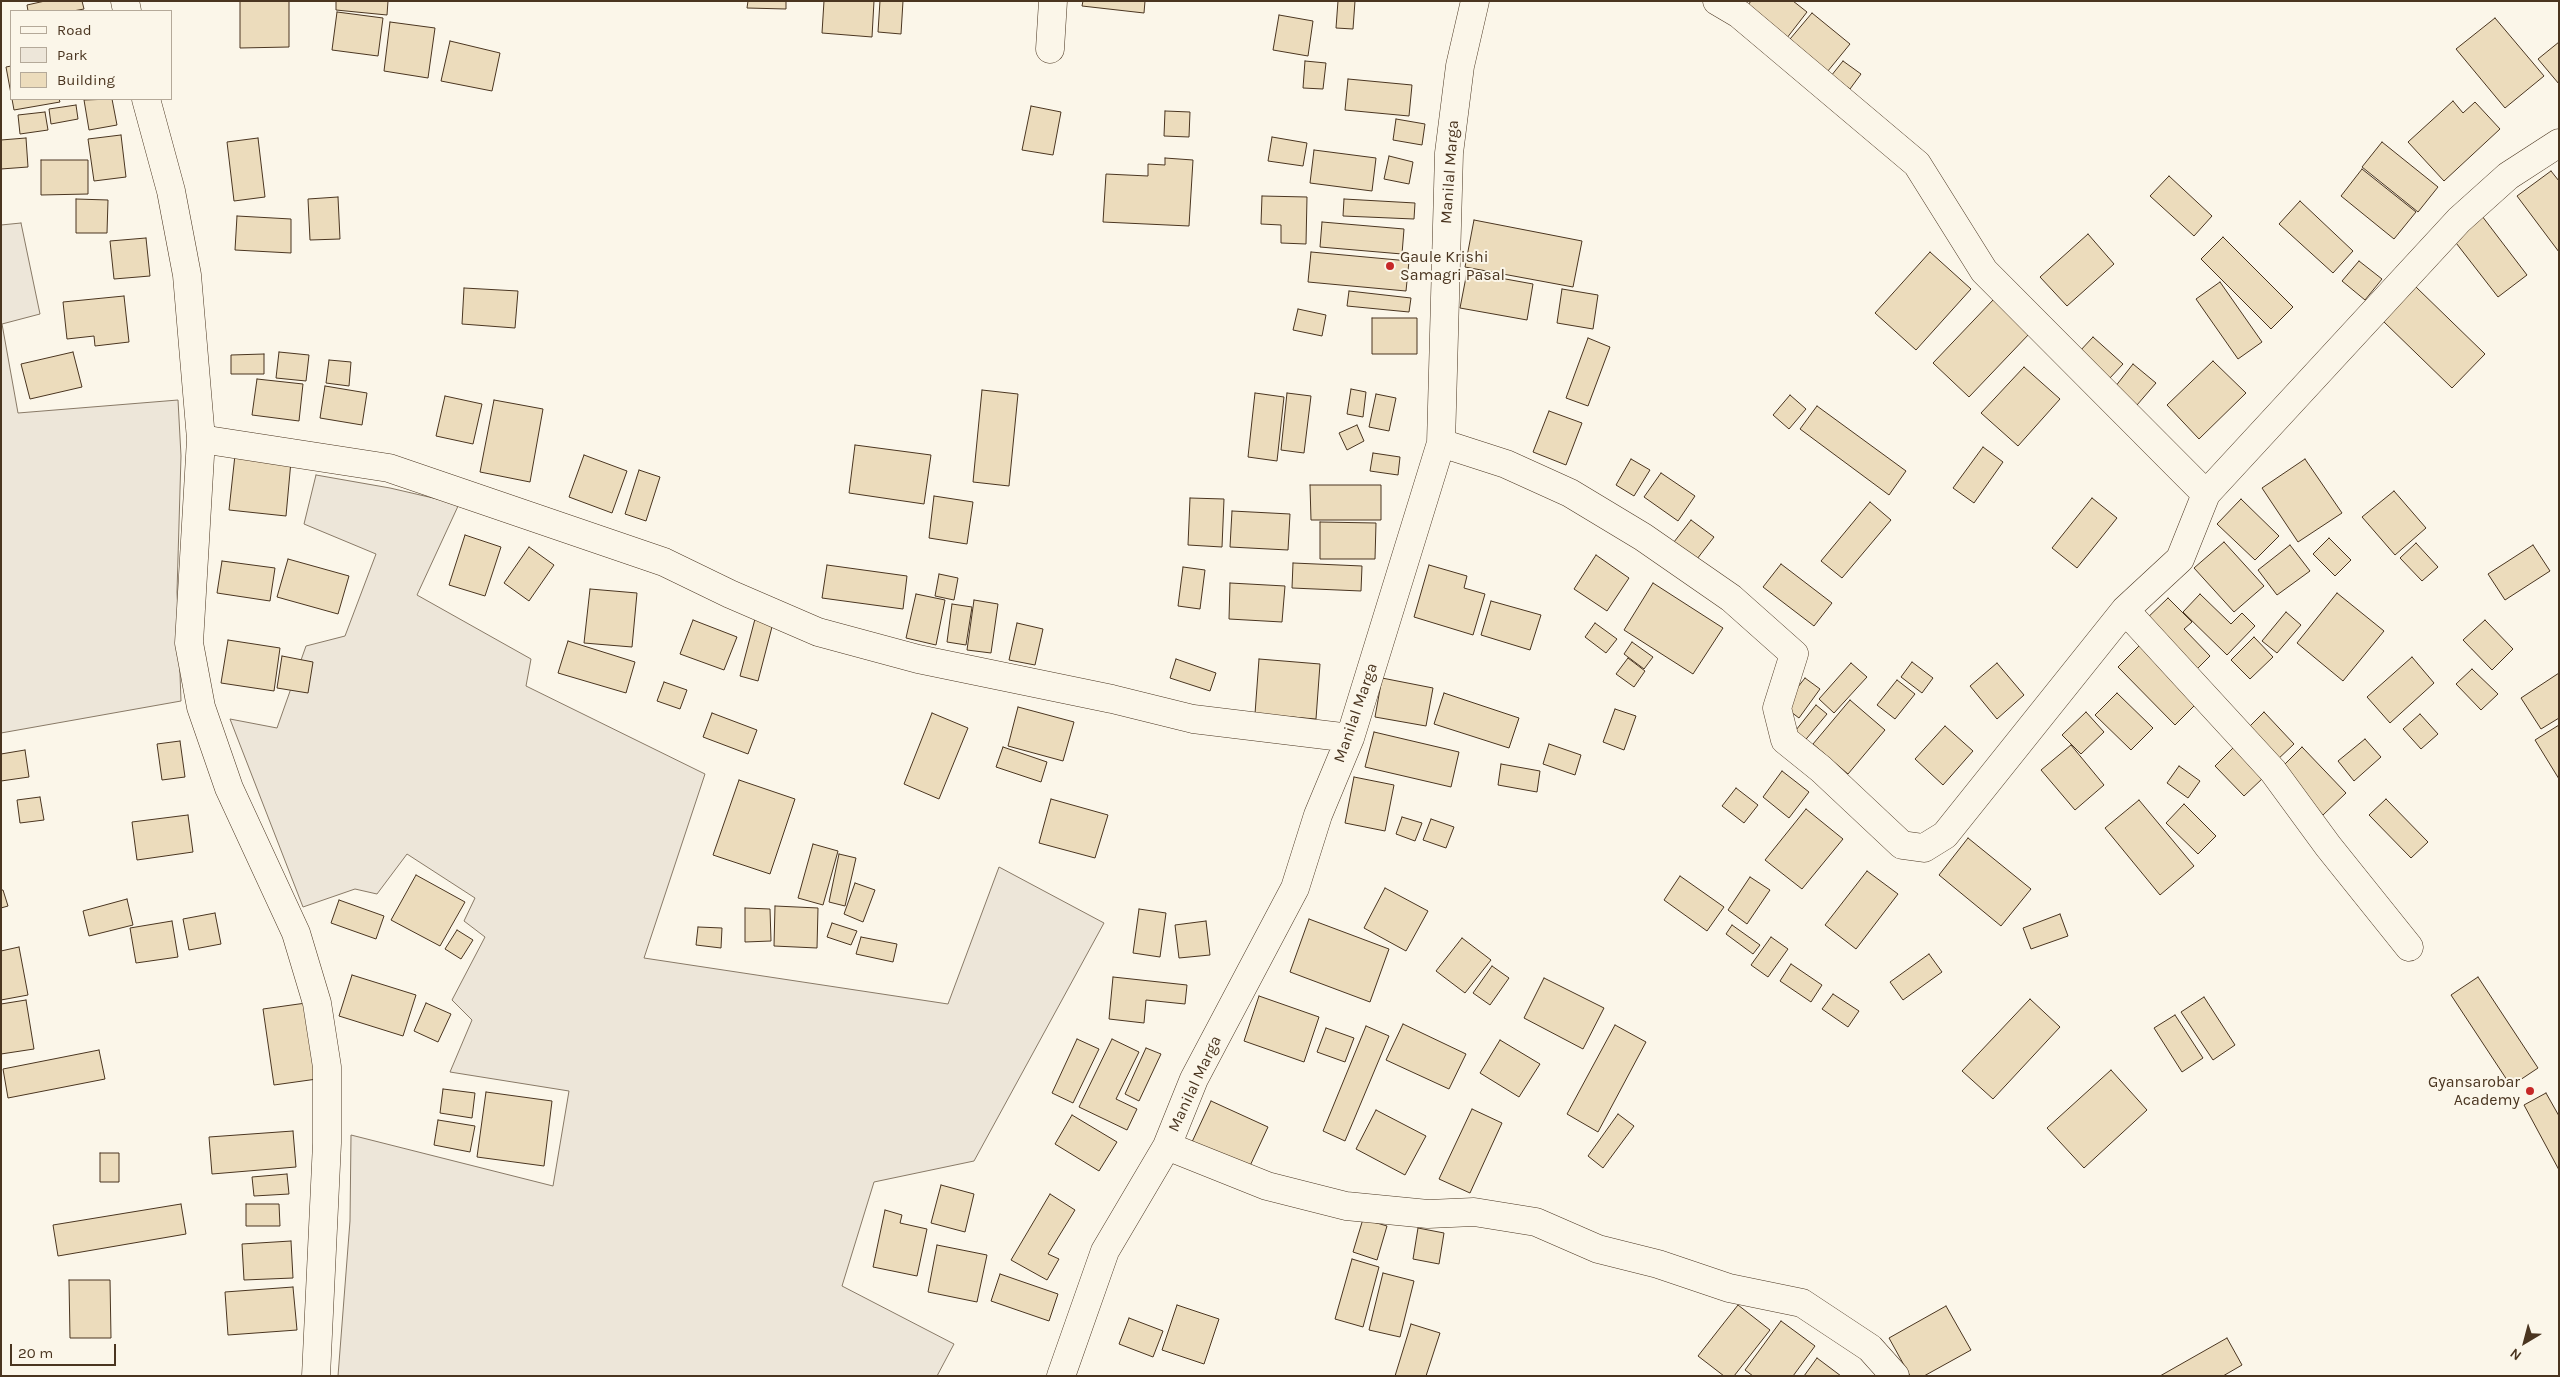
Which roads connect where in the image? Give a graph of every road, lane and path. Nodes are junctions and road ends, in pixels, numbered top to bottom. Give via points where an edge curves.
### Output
1 (1053, 1) edge
2 (1475, 1) edge
3 (1717, 1) edge
4 (1050, 50) dead end
5 (146, 100) edge
6 (2559, 143) edge
7 (201, 439) junction
8 (1441, 443) junction
9 (2206, 494) junction
10 (2125, 610) junction
11 (1350, 738) junction
12 (2409, 947) dead end
13 (1167, 1146) junction
14 (316, 1376) edge
15 (1061, 1376) edge
16 (1895, 1376) edge

1 - 4 street
2 - 8 street, Manilal Marga via 1460,66 1448,153
3 - 9 street via 1739,14 1917,164 1984,271
5 - 7 street via 171,191 187,275
6 - 9 street via 2508,176 2458,220
7 - 11 street via 389,468 664,562 818,632 918,660 1112,699 1193,719
7 - 14 street via 189,643 201,707 229,788 296,933 317,1003 327,1067
8 - 10 street via 1506,464 1570,492 1643,537 1731,598 1794,654 1777,708 1785,740 1902,845 1924,848 1945,835
8 - 11 street, Manilal Marga
9 - 10 street via 2180,559
10 - 12 street via 2273,771
11 - 13 street, Manilal Marga via 1318,815 1295,888 1194,1079
13 - 15 street, Manilal Marga via 1105,1251
13 - 16 street via 1267,1186 1346,1206 1428,1214 1474,1212 1536,1222 1598,1249 1658,1264 1729,1288 1802,1303 1870,1348

